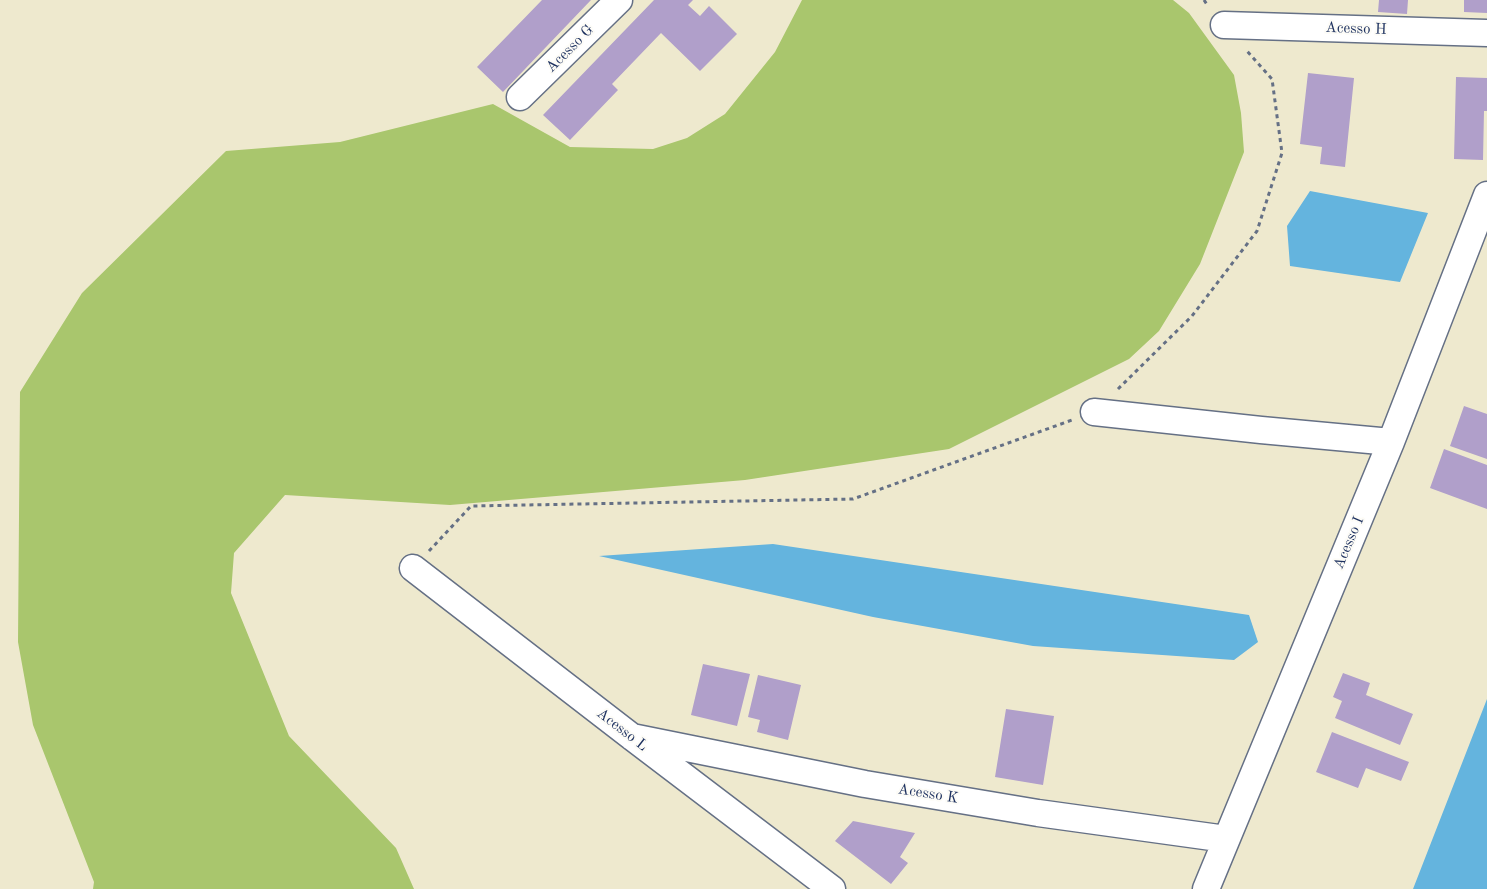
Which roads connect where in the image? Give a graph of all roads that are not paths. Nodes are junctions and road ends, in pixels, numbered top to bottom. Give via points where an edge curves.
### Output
1 (619, 0) edge
2 (1224, 25) road end
3 (1487, 32) edge
4 (520, 98) dead end
5 (1487, 195) edge
6 (1094, 412) road end
7 (1391, 442) junction
8 (413, 568) road end
9 (632, 738) junction
10 (735, 758) junction
11 (689, 781) junction
12 (1226, 839) junction
13 (832, 889) edge
14 (1206, 889) edge

1 - 4 street, Acesso G
2 - 3 street, Acesso H
5 - 7 street, Acesso I
6 - 7 street
7 - 12 street, Acesso I
8 - 9 street, Acesso L
9 - 10 street, Acesso K
9 - 11 street, Acesso L
10 - 11 street
10 - 12 street, Acesso K via 865,784
11 - 13 street, Acesso L
12 - 14 street, Acesso I

